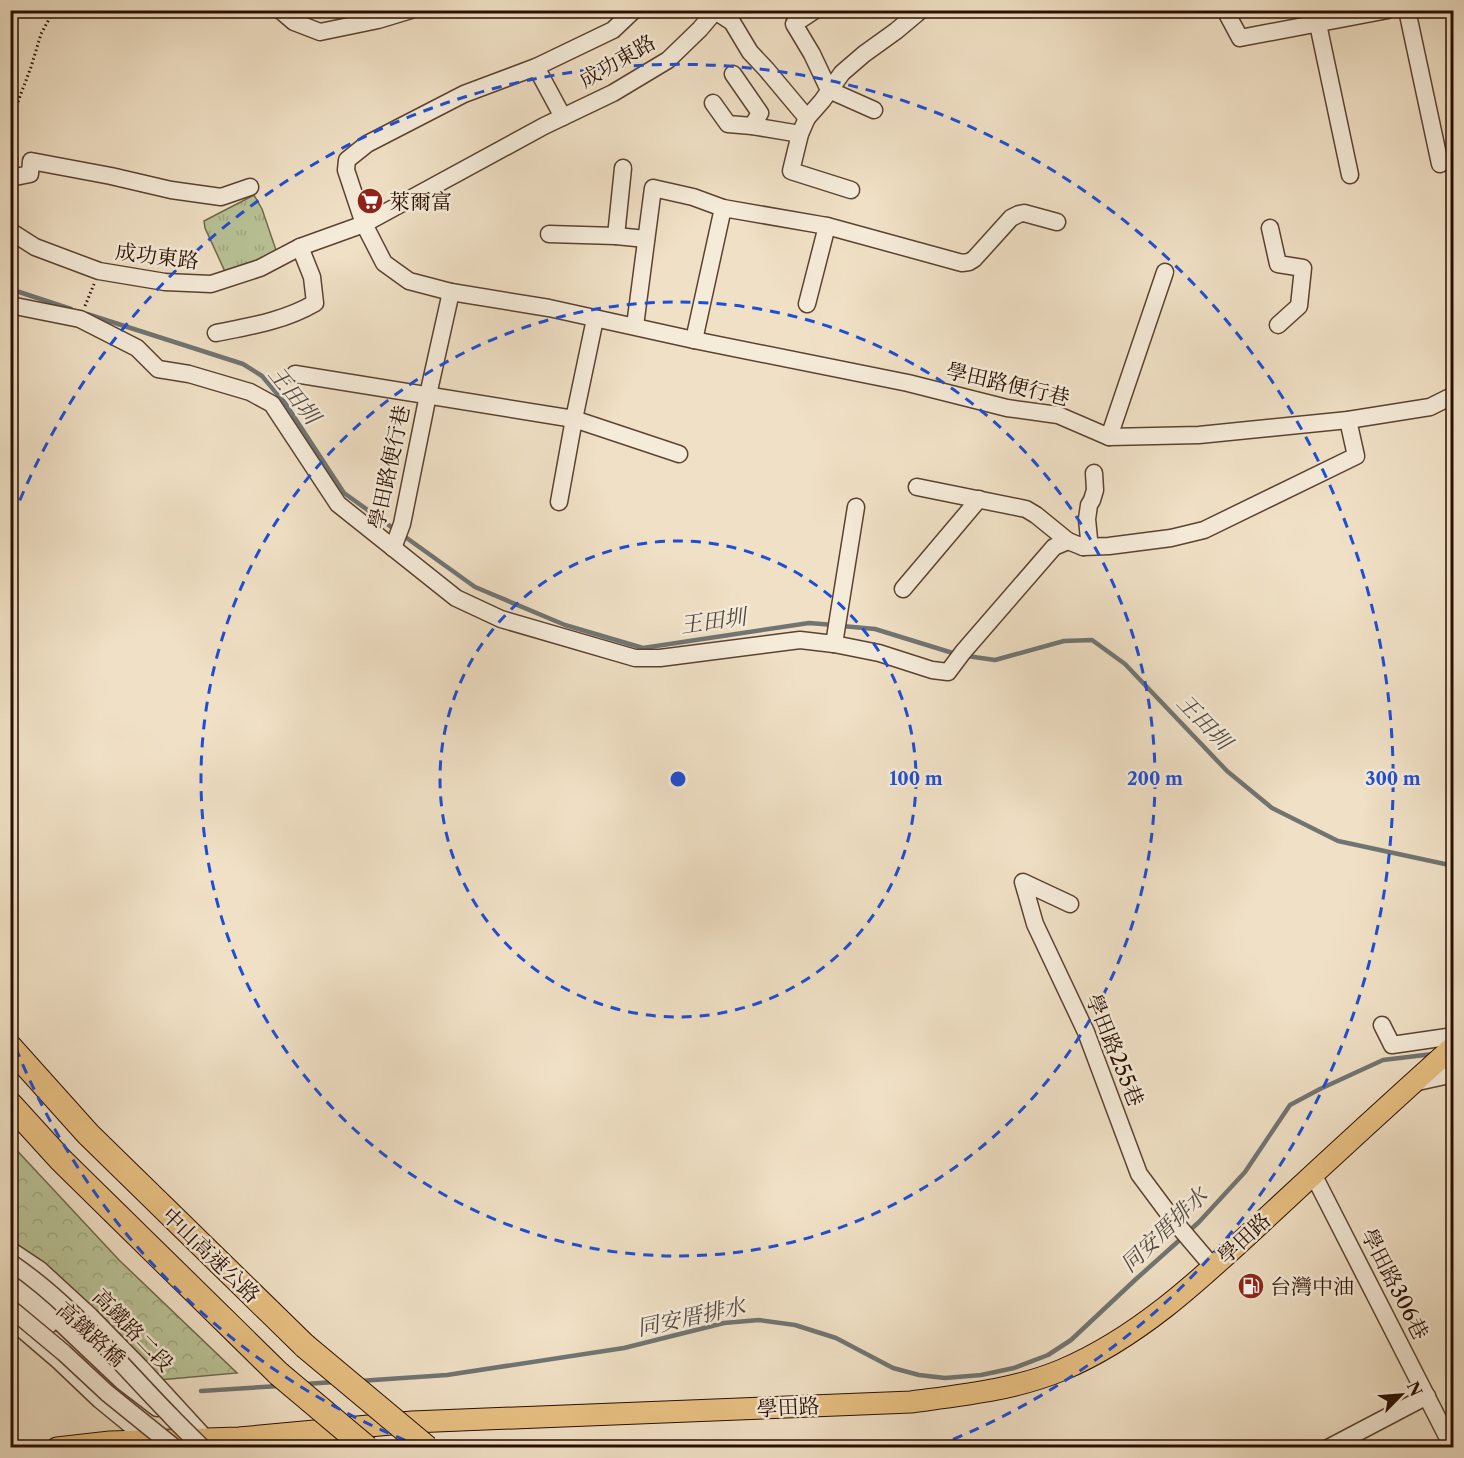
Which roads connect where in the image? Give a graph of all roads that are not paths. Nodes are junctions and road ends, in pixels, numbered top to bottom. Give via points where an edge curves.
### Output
1 (280, 10) edge
2 (411, 10) edge
3 (634, 10) edge
4 (815, 10) edge
5 (921, 10) edge
6 (1225, 10) edge
7 (1388, 10) edge
8 (1407, 10) edge
9 (716, 11) edge
10 (1317, 17) edge
11 (536, 67) junction
12 (733, 74) dead end
13 (829, 90) junction
14 (713, 103) dead end
15 (874, 110) dead end
16 (562, 117) junction
17 (807, 118) junction
18 (752, 126) junction
19 (800, 134) junction
20 (1440, 164) dead end
21 (622, 168) dead end
22 (1350, 175) dead end
23 (10, 178) edge
24 (250, 187) dead end
25 (851, 190) dead end
26 (723, 208) junction
27 (1057, 222) dead end
28 (364, 224) junction
29 (827, 226) junction
30 (1270, 228) dead end
31 (10, 231) edge
32 (549, 234) dead end
33 (616, 236) junction
34 (646, 239) junction
35 (300, 247) junction
36 (1165, 272) dead end
37 (451, 292) junction
38 (807, 304) dead end
39 (10, 305) edge
40 (595, 319) junction
41 (1278, 325) dead end
42 (635, 326) junction
43 (216, 333) dead end
44 (694, 340) junction
45 (295, 374) dead end
46 (428, 395) junction
47 (1454, 395) edge
48 (574, 419) junction
49 (1348, 420) junction
50 (1109, 437) junction
51 (679, 454) dead end
52 (1094, 473) dead end
53 (917, 487) dead end
54 (979, 499) junction
55 (559, 502) dead end
56 (856, 507) dead end
57 (1076, 544) junction
58 (393, 548) junction
59 (903, 589) dead end
60 (834, 644) junction
61 (1070, 904) dead end
62 (1382, 1025) dead end
63 (1454, 1036) edge
64 (1454, 1046) edge
65 (10, 1047) edge
66 (1454, 1074) edge
67 (1413, 1083) junction
68 (10, 1104) edge
69 (1314, 1174) junction
70 (10, 1250) edge
71 (1206, 1259) junction
72 (10, 1262) edge
73 (10, 1279) edge
74 (10, 1293) edge
75 (10, 1308) edge
76 (10, 1319) edge
77 (1427, 1395) junction
78 (154, 1444) edge
79 (209, 1445) edge
80 (57, 1448) edge
81 (175, 1448) edge
82 (367, 1448) edge
83 (427, 1448) edge
84 (1329, 1448) edge
85 (1453, 1448) edge

1 - 2 street via 294,22 320,32
3 - 11 street, 成功東路 via 613,30
4 - 13 street via 794,24
5 - 13 street via 842,73
6 - 10 street via 1240,38
7 - 10 street
8 - 20 street
9 - 16 street, 成功東路 via 668,60 613,93
9 - 17 street, 成功東路 via 732,22 750,52
10 - 22 street
11 - 16 street
11 - 28 street, 成功東路 via 464,94 367,144 347,160 346,170
12 - 18 street via 760,113
13 - 15 street
13 - 17 street
14 - 18 street via 728,124
16 - 28 street, 成功東路
17 - 19 street
18 - 19 street
19 - 25 street via 792,171
21 - 33 street
23 - 24 street via 30,174 31,161 221,197
26 - 29 street
26 - 34 street via 653,188
26 - 44 street
27 - 29 street via 1018,214 974,259 962,263
28 - 35 street, 成功東路
28 - 37 street, 學田路便行巷 via 384,263 409,281
29 - 38 street
30 - 41 street via 1278,264 1303,268 1299,306
31 - 35 street, 成功東路 via 35,247 99,271 165,282 211,284 260,268
32 - 33 street
33 - 34 street
34 - 42 street
35 - 43 street via 312,277 315,303 270,322
36 - 50 street
37 - 40 street, 學田路便行巷
37 - 46 street, 學田路便行巷
39 - 58 street via 80,319 137,348 158,369 250,392 272,404 338,504
40 - 42 street, 學田路便行巷
40 - 48 street
42 - 44 street, 學田路便行巷
44 - 50 street, 學田路便行巷 via 908,383 1006,408 1058,415
45 - 46 street, 學田路便行巷
46 - 48 street, 學田路便行巷
46 - 58 street, 學田路便行巷 via 402,524
47 - 49 street, 學田路便行巷 via 1430,407
48 - 51 street, 學田路便行巷
48 - 55 street
49 - 50 street, 學田路便行巷 via 1199,435
49 - 57 street via 1356,456 1204,530 1109,546
52 - 57 street via 1095,490 1087,519 1089,539
53 - 54 street
54 - 57 street via 1026,509
54 - 59 street
56 - 60 street
57 - 60 street via 1054,547 948,672
58 - 60 street via 456,598 501,619 635,658 800,640
61 - 71 street, 學田路255巷 via 1023,882 1035,924 1086,1032 1139,1174
62 - 63 street via 1392,1045
64 - 67 main road, 學田路
65 - 83 highway, 中山高速公路, bridge via 88,1134 305,1346
66 - 67 street
67 - 69 main road, 學田路
68 - 82 highway, 中山高速公路, bridge via 61,1160 279,1374
69 - 71 main road, 學田路
69 - 77 street, 學田路306巷
70 - 79 street, 高鐵路二段 via 40,1270 90,1316
71 - 79 main road, 學田路 via 1142,1325 1124,1337 1064,1369 986,1392 911,1402 412,1422 239,1438
72 - 79 street, 高鐵路橋, bridge via 85,1324 170,1416
73 - 79 street, 高鐵路橋 via 123,1382
74 - 78 street, 高鐵路橋 via 118,1389
75 - 81 street, 高鐵路橋, bridge
76 - 78 street
77 - 84 street
77 - 85 street, 學田路306巷
78 - 79 main road, 學田路
78 - 80 main road, 學田路 via 92,1443

